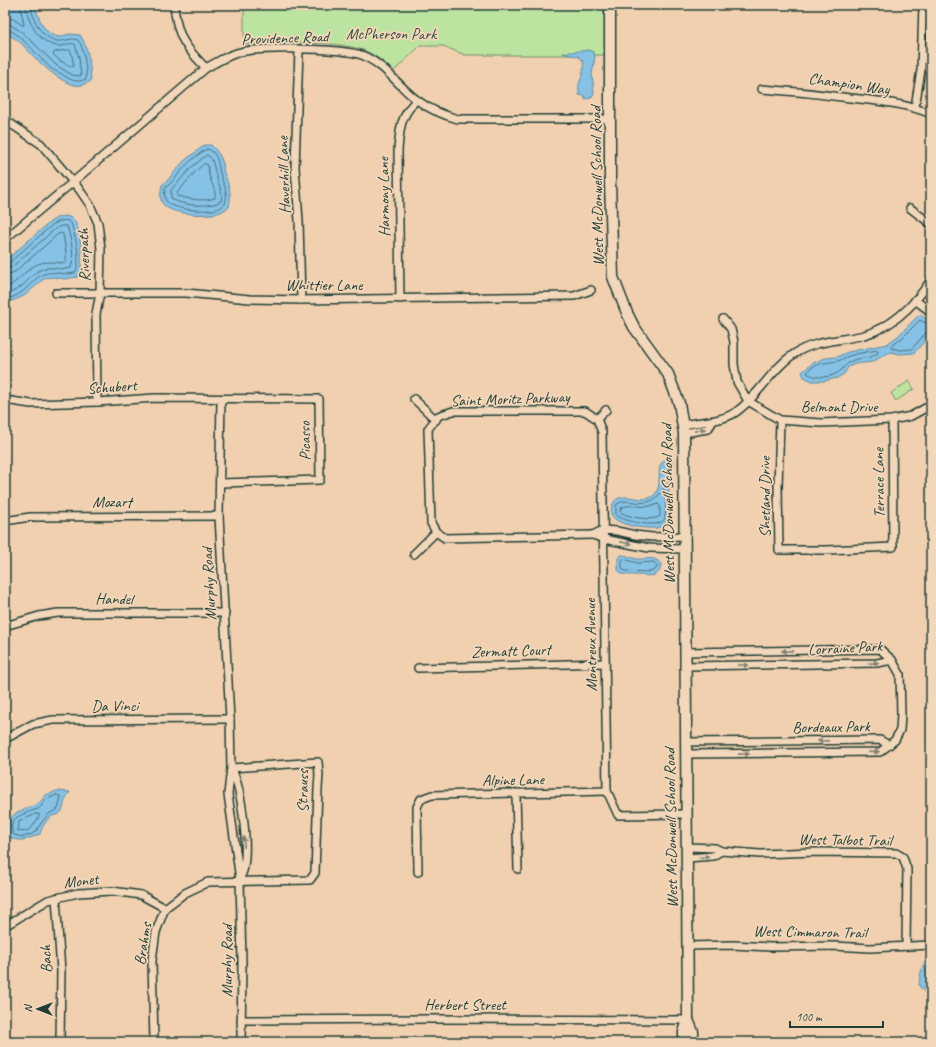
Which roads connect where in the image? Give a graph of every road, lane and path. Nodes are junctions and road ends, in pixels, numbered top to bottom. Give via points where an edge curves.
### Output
1 (174, 5) edge
2 (610, 5) edge
3 (923, 5) edge
4 (299, 50) junction
5 (206, 68) junction
6 (762, 89) dead end
7 (416, 100) junction
8 (915, 107) junction
9 (931, 114) edge
10 (610, 119) junction
11 (5, 120) edge
12 (73, 182) junction
13 (910, 208) dead end
14 (931, 224) edge
15 (5, 239) edge
16 (931, 280) edge
17 (591, 290) dead end
18 (56, 293) dead end
19 (100, 293) junction
20 (400, 299) junction
21 (301, 300) junction
22 (915, 300) junction
23 (931, 312) edge
24 (723, 319) dead end
25 (221, 399) junction
26 (414, 399) dead end
27 (5, 400) edge
28 (97, 402) junction
29 (748, 402) junction
30 (931, 405) edge
31 (606, 410) dead end
32 (436, 420) junction
33 (597, 420) junction
34 (780, 420) junction
35 (892, 420) junction
36 (684, 429) junction
37 (220, 483) junction
38 (220, 516) junction
39 (5, 521) edge
40 (603, 530) junction
41 (436, 532) junction
42 (593, 535) junction
43 (685, 536) junction
44 (604, 539) junction
45 (893, 547) joint
46 (684, 549) junction
47 (414, 554) dead end
48 (225, 613) junction
49 (5, 626) edge
50 (685, 652) junction
51 (713, 652) junction
52 (892, 660) junction
53 (605, 663) junction
54 (713, 665) junction
55 (685, 666) junction
56 (418, 668) dead end
57 (230, 719) junction
58 (5, 739) edge
59 (686, 742) junction
60 (716, 742) junction
61 (889, 745) junction
62 (686, 754) junction
63 (716, 754) junction
64 (231, 768) junction
65 (607, 791) junction
66 (516, 794) junction
67 (687, 814) junction
68 (687, 847) junction
69 (720, 851) junction
70 (687, 858) junction
71 (518, 869) dead end
72 (418, 872) dead end
73 (240, 880) junction
74 (310, 880) joint
75 (56, 898) junction
76 (165, 908) junction
77 (5, 926) edge
78 (931, 945) edge
79 (688, 946) junction
80 (906, 946) junction
81 (241, 1020) junction
82 (688, 1020) junction
83 (60, 1042) edge
84 (154, 1042) edge
85 (241, 1042) edge
86 (684, 1042) edge
87 (693, 1042) edge

1 - 5 street via 181,36
2 - 10 main road, West McDonwell School Road
3 - 8 street via 921,70
4 - 5 street, Providence Road via 244,51
4 - 7 street, Providence Road via 338,51 366,56 388,72
4 - 21 street, Haverhill Lane via 295,167
5 - 12 street, Providence Road
6 - 8 street, Champion Way via 798,91
7 - 10 street, Providence Road via 435,112 458,120
7 - 20 street, Harmony Lane via 406,111 400,126 398,150
8 - 9 street, Champion Way
10 - 36 main road, West McDonwell School Road via 613,277 634,327 668,374 679,403
11 - 12 street, Riverpath via 40,144
12 - 15 street, Providence Road
12 - 19 street, Riverpath via 90,205 98,223 101,249
13 - 14 street
16 - 22 street
17 - 20 street, Whittier Lane via 574,296
18 - 19 street, Whittier Lane
19 - 21 street, Whittier Lane via 186,292 250,299
19 - 28 street, Riverpath via 96,314
20 - 21 street, Whittier Lane
22 - 23 street
22 - 29 street via 888,325 864,335 815,344 793,354 778,367
24 - 29 street via 731,328 737,382
25 - 28 street, Schubert via 155,398
25 - 37 street, Murphy Road
25 - 37 street, Picasso via 319,399 320,480
26 - 32 street
27 - 28 street, Schubert via 31,404
29 - 34 street, Belmont Drive
29 - 36 street via 735,413 713,421 708,429
30 - 35 street, Belmont Drive via 911,416
31 - 33 street
32 - 33 street, Saint Moritz Parkway via 438,416 453,411 585,411
32 - 41 street, Saint Moritz Parkway via 428,429 430,523
33 - 40 street, Montreux Avenue via 602,432
34 - 35 street, Belmont Drive via 822,423
34 - 45 street, Shetland Drive via 779,550
35 - 45 street, Terrace Lane
36 - 43 main road, West McDonwell School Road
37 - 38 street, Murphy Road
38 - 39 street, Mozart via 30,517
38 - 48 street, Murphy Road
40 - 42 street
40 - 43 street via 652,537
40 - 44 street, Montreux Avenue
41 - 42 street via 445,538
41 - 47 street
42 - 44 street
43 - 46 main road, West McDonwell School Road
44 -> 46 street via 649,548
44 - 53 street, Montreux Avenue
46 - 50 main road, West McDonwell School Road
48 - 49 street, Handel via 58,613
48 - 57 street, Murphy Road
50 - 51 street, Lorraine Park
50 - 55 main road, West McDonwell School Road
52 -> 51 street, Lorraine Park via 880,649
51 - 54 street
54 -> 52 street, Lorraine Park via 877,663
52 - 61 street via 900,674 901,714 900,730
53 - 56 street, Zermatt Court
53 - 65 street, Montreux Avenue
54 - 55 street, Lorraine Park
55 - 59 main road, West McDonwell School Road
57 - 58 street, Da Vinci via 54,720 33,724
57 - 64 street, Murphy Road
59 - 60 street, Bordeaux Park
59 - 62 main road, West McDonwell School Road
61 -> 60 street, Bordeaux Park via 880,740
60 - 63 street
63 -> 61 street, Bordeaux Park via 880,752
62 - 63 street, Bordeaux Park
62 - 67 main road, West McDonwell School Road
64 - 73 street, Murphy Road via 228,794
73 -> 64 street, Murphy Road via 244,867 244,830 236,777
64 - 74 street, Strauss via 318,762 315,873
65 - 66 street, Alpine Lane
65 - 67 street, Montreux Avenue via 618,815
66 - 71 street
66 - 72 street, Alpine Lane via 432,795 421,799 417,807
67 - 68 main road, West McDonwell School Road
68 - 69 street, West Talbot Trail via 715,848
68 - 70 main road, West McDonwell School Road
70 -> 69 street, West Talbot Trail via 713,856
69 - 80 street, West Talbot Trail via 760,854 882,852 900,855 907,869
70 - 79 main road, West McDonwell School Road
73 - 74 street, Brahms
73 - 76 street, Brahms via 208,882 185,893
73 - 81 street, Murphy Road
75 - 76 street, Monet via 78,893 112,891 140,895
75 - 77 street, Monet via 48,900
75 - 83 street, Bach via 61,971
76 - 84 street, Brahms via 156,932 152,960
78 - 80 street, West Cimmaron Trail
79 - 80 street, West Cimmaron Trail
79 - 82 main road, West McDonwell School Road
81 - 82 street, Herbert Street
81 - 85 street, Murphy Road
82 - 86 main road, West McDonwell School Road
82 - 87 main road, West McDonwell School Road via 693,1032

